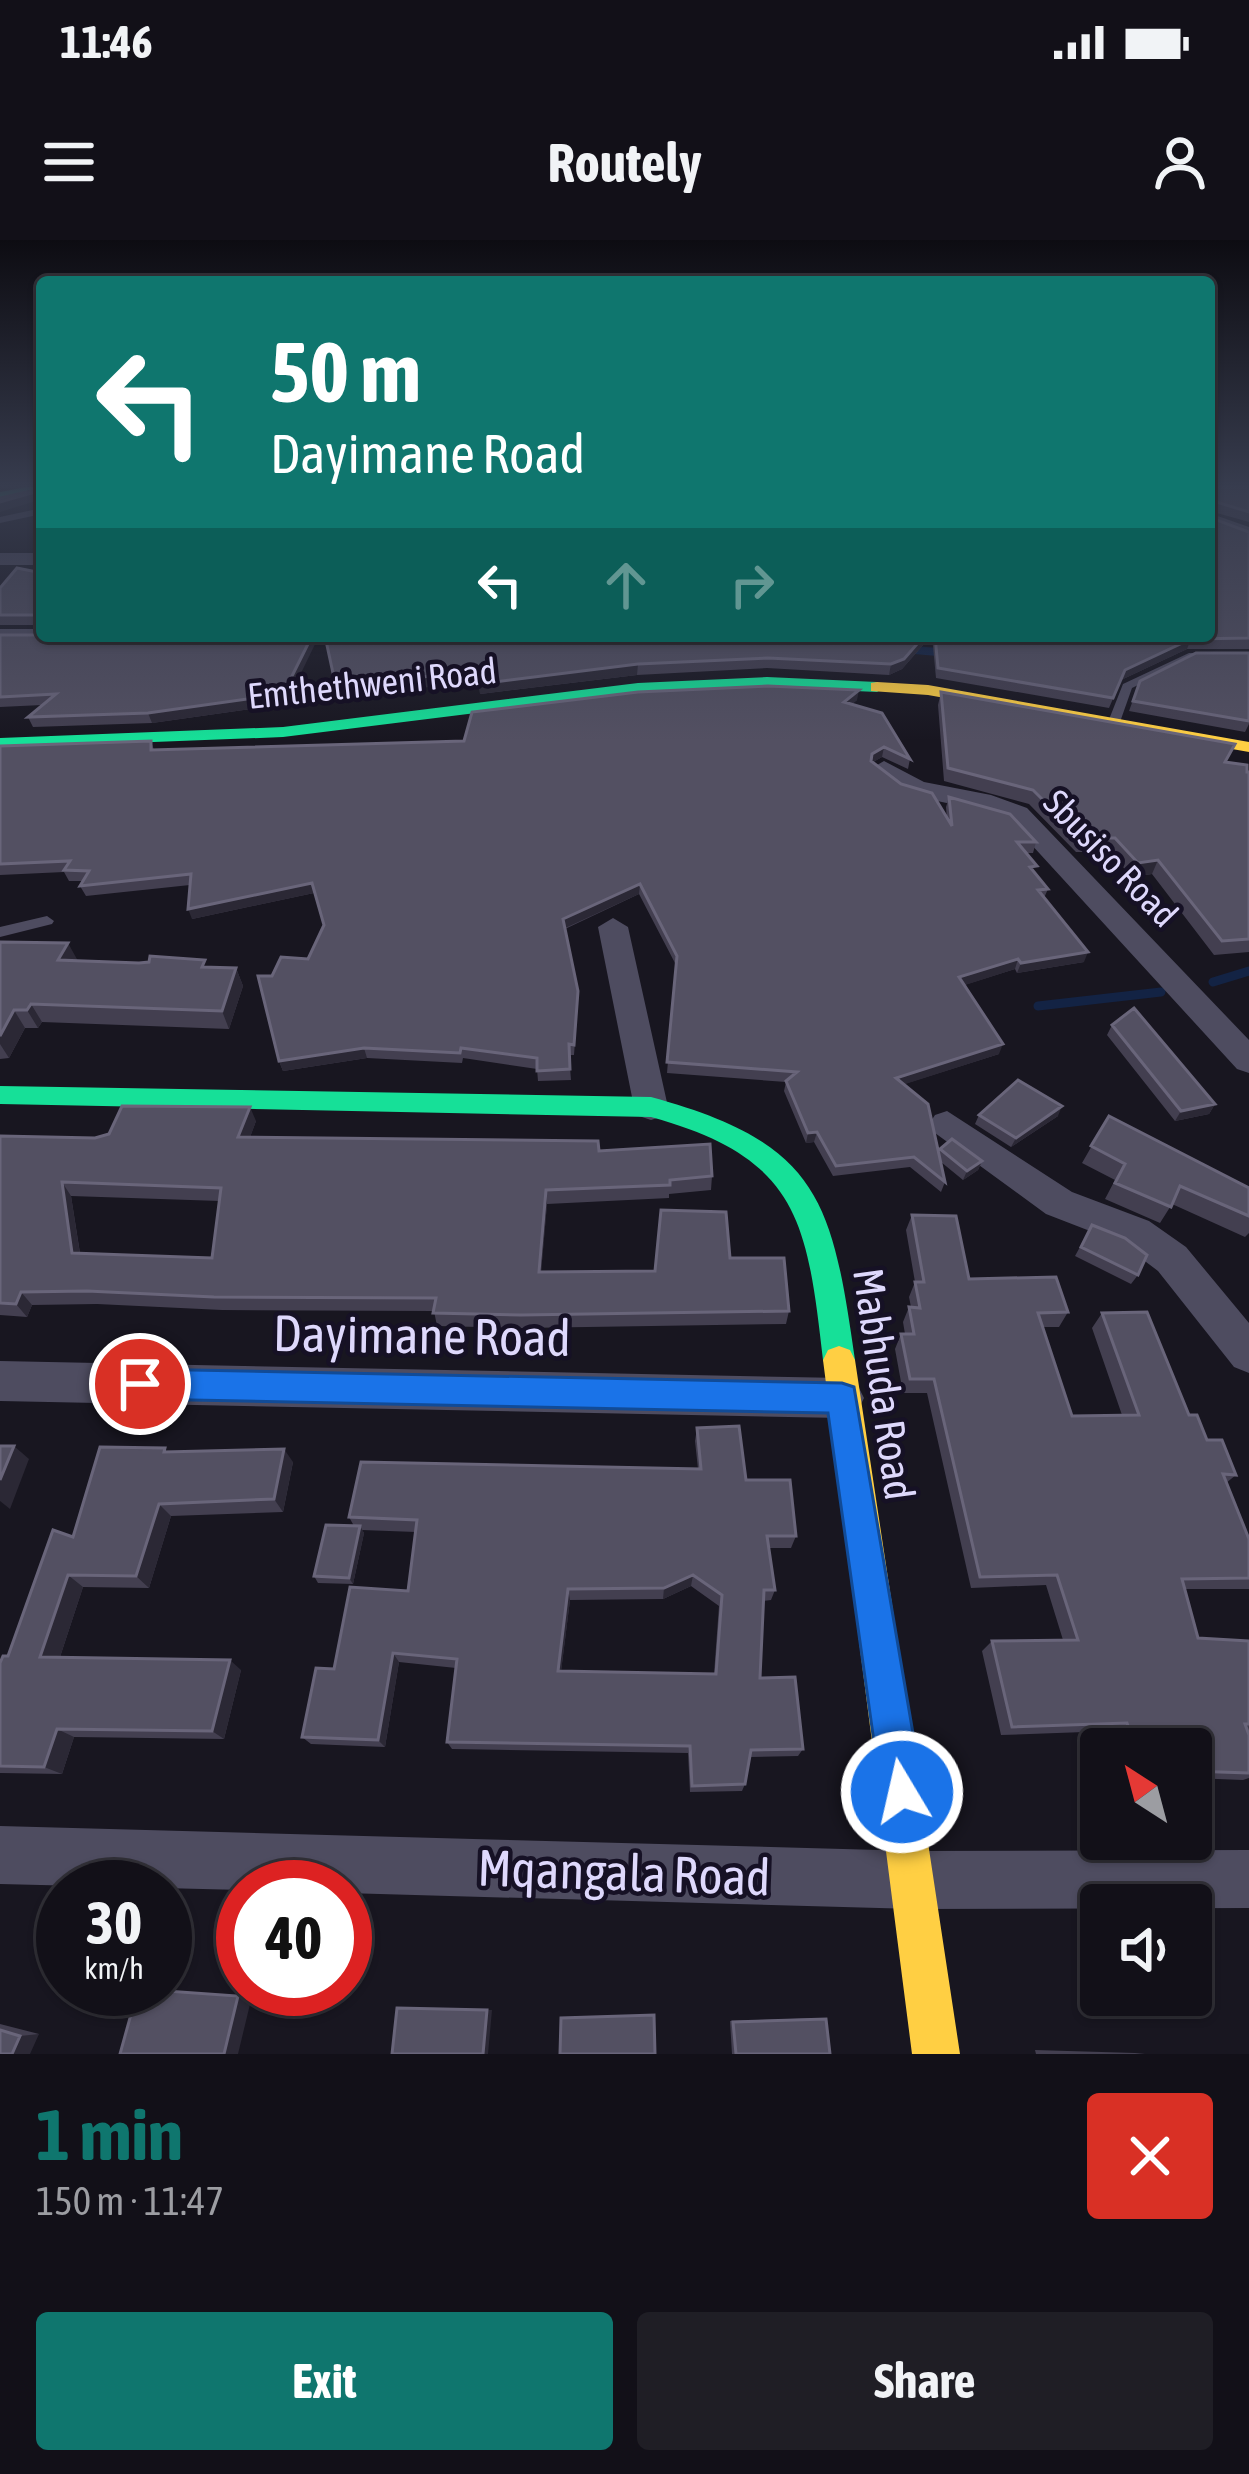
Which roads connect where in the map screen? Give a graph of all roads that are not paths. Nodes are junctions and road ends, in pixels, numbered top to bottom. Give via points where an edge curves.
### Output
1 (0, 635) edge
2 (36, 635) edge
3 (1249, 656) edge
4 (1114, 722) junction
5 (0, 743) edge
6 (1249, 747) edge
7 (884, 768) edge
8 (47, 921) dead end
9 (613, 927) dead end
10 (0, 932) edge
11 (1249, 1061) edge
12 (0, 1095) edge
13 (650, 1108) junction
14 (947, 1124) dead end
15 (1249, 1354) edge
16 (0, 1381) edge
17 (842, 1398) junction
18 (0, 1855) edge
19 (1249, 1879) edge
20 (915, 1880) junction
21 (936, 2054) edge

1 - 2 street
3 - 4 lane via 1189,656 1127,686
4 - 5 street, Emthethweni Road via 928,690 704,682 283,732
4 - 6 street, Emthethweni Road
7 - 11 street, Sbusiso Road via 916,791 981,797 1018,814
8 - 10 lane
9 - 13 street
12 - 13 street, Mabhuda Road
13 - 17 street, Mabhuda Road via 700,1118 750,1142 797,1188 822,1243
14 - 15 street via 1059,1203 1135,1232 1172,1259
16 - 17 street, Dayimane Road
17 - 20 street, Mabhuda Road
18 - 20 street, Mqangala Road
19 - 20 street, Mqangala Road
20 - 21 street, Mabhuda Road

